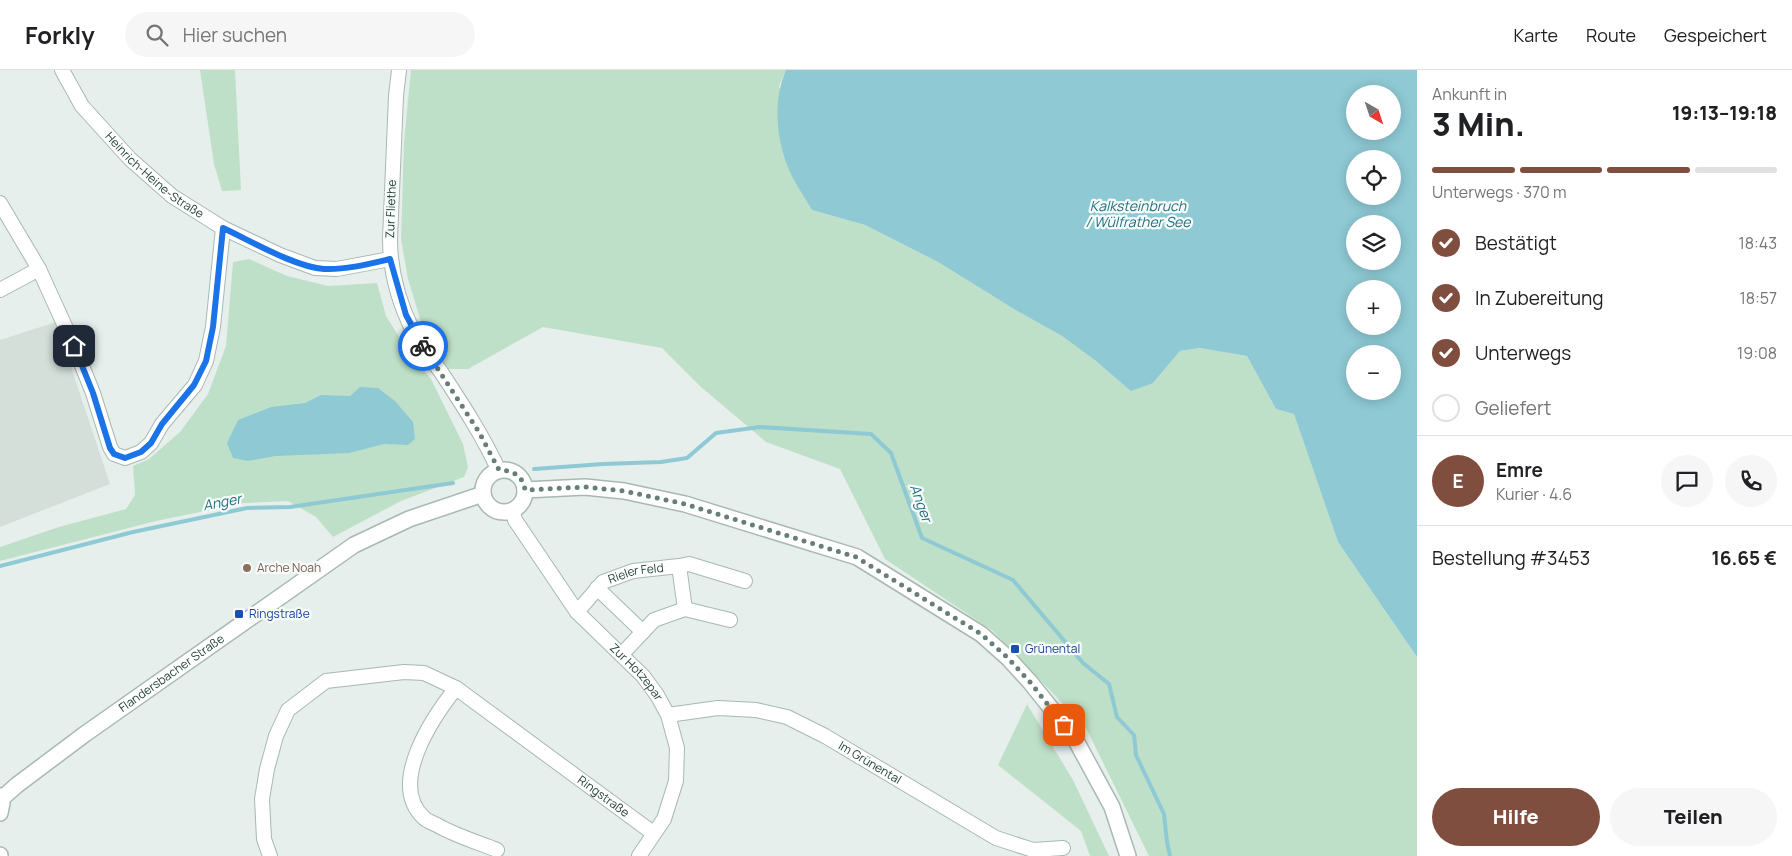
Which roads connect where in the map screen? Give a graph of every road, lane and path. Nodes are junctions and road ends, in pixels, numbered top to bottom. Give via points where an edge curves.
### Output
1 (62, 70) edge
2 (399, 70) edge
3 (0, 203) edge
4 (223, 228) junction
5 (390, 259) junction
6 (39, 269) junction
7 (0, 290) edge
8 (499, 470) junction
9 (525, 490) junction
10 (483, 494) junction
11 (512, 510) junction
12 (679, 566) junction
13 (745, 581) dead end
14 (597, 588) junction
15 (685, 609) junction
16 (577, 612) junction
17 (730, 620) dead end
18 (643, 632) junction
19 (622, 654) junction
20 (456, 688) junction
21 (668, 715) junction
22 (0, 802) edge
23 (653, 833) junction
24 (1063, 848) dead end
25 (497, 850) dead end
26 (270, 856) edge
27 (639, 856) edge
28 (1128, 856) edge

1 - 4 street, Heinrich-Heine-Straße via 82,106 130,159 172,196
2 - 5 street, Zur Fliethe
3 - 6 street
4 - 5 street, Heinrich-Heine-Straße via 315,268 337,269
4 - 6 street via 213,327 206,361 194,385 151,443 141,452 125,458 114,454 106,438 93,393
5 - 8 street, Zur Fliethe via 400,298 414,332 475,425
6 - 7 street
8 - 9 street via 516,473
8 - 10 street via 488,477
9 - 11 street via 524,498
9 - 28 street via 585,487 631,492 685,504 856,557 981,634 1030,682 1074,737 1112,807
10 - 11 street via 494,509
10 - 22 street, Flandersbacher Straße via 409,519 354,545 85,734 17,785
11 - 16 street, Zur Hotzepar via 515,520
12 - 13 street, Rieler Feld via 689,564
12 - 14 street, Rieler Feld via 633,572 603,582
12 - 15 street, Rieler Feld
14 - 16 street, Rieler Feld
14 - 18 street
15 - 17 street
15 - 18 street via 654,620
16 - 19 street, Zur Hotzepar
18 - 19 street
19 - 21 street, Zur Hotzepar via 652,686
20 - 23 street, Ringstraße
20 - 25 street via 441,707 422,742 410,774 412,801 424,818 454,835
20 - 26 street, Ringstraße via 424,673 410,672 326,681 288,710 276,736 262,798 264,839
21 - 23 street, Zur Hotzepar via 677,748 676,781 664,819
21 - 24 street, Im Grünental via 727,709 756,710 787,717 996,838 1033,850
23 - 27 street, Zur Hotzepar

